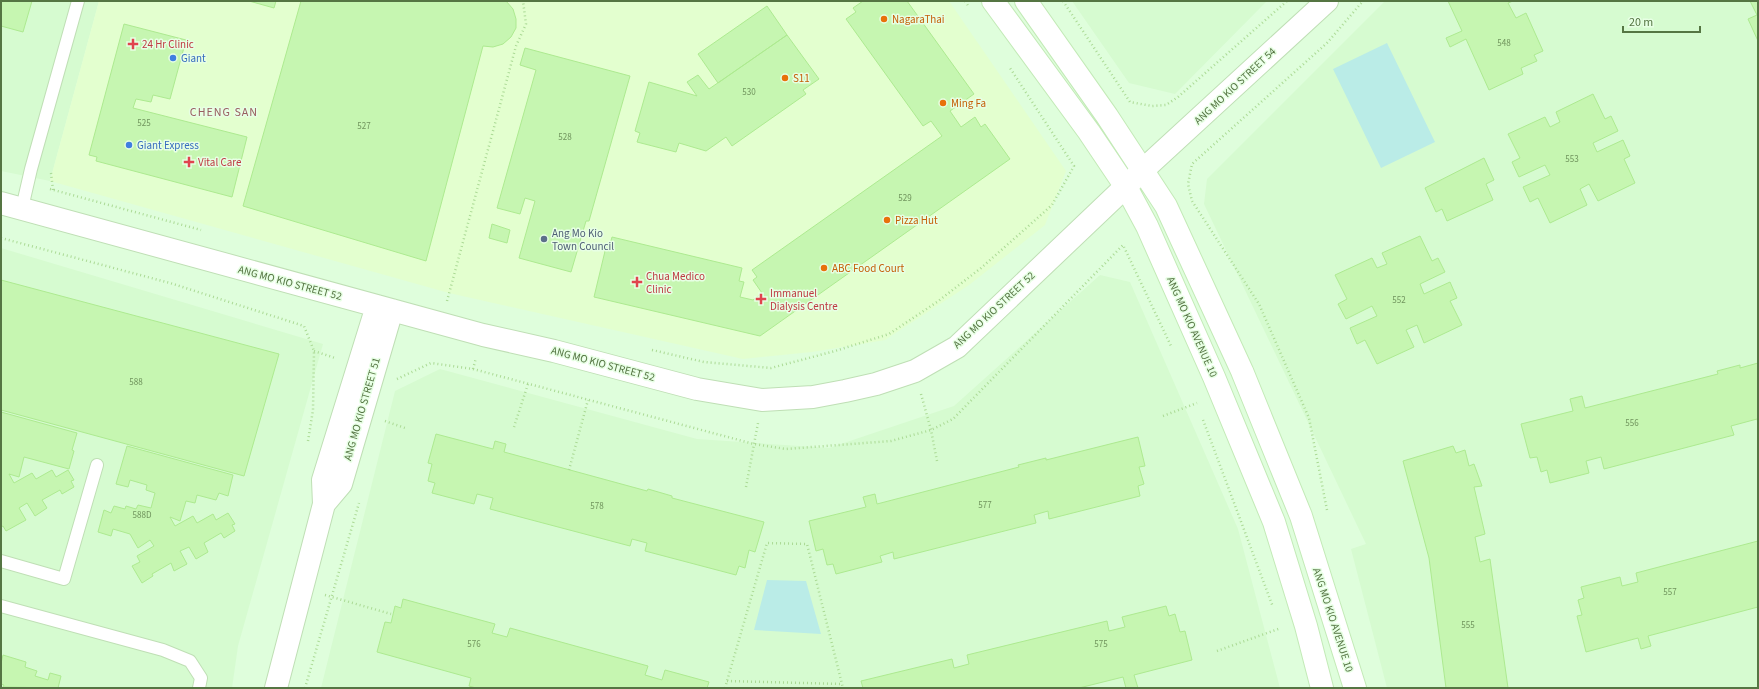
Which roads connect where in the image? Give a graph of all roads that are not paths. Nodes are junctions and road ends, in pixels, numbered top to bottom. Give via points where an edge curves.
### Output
1 (78, 1) edge
2 (992, 1) edge
3 (1026, 1) edge
4 (1327, 1) edge
5 (1143, 170) junction
6 (1126, 187) junction
7 (1, 203) edge
8 (22, 208) junction
9 (384, 308) junction
10 (97, 465) dead end
11 (1, 561) edge
12 (1, 606) edge
13 (199, 688) edge
14 (276, 688) edge
15 (1322, 688) edge
16 (1355, 688) edge

1 - 8 lane
2 - 6 street, ANG MO KIO AVENUE 10 via 1089,132
3 - 5 street, ANG MO KIO AVENUE 10
4 - 5 street, ANG MO KIO STREET 54
5 - 6 street, ANG MO KIO STREET 52
5 - 16 street, ANG MO KIO AVENUE 10 via 1166,206 1242,371 1301,516
6 - 9 street, ANG MO KIO STREET 52 via 958,347 915,371 876,384 813,397 762,400 697,389
6 - 15 street, ANG MO KIO AVENUE 10 via 1147,226 1214,377 1274,522
7 - 8 street, ANG MO KIO STREET 52
8 - 9 street, ANG MO KIO STREET 52
9 - 14 street, ANG MO KIO STREET 51 via 323,480 324,504
10 - 11 lane via 64,579
12 - 13 lane via 163,650 190,661 201,678

